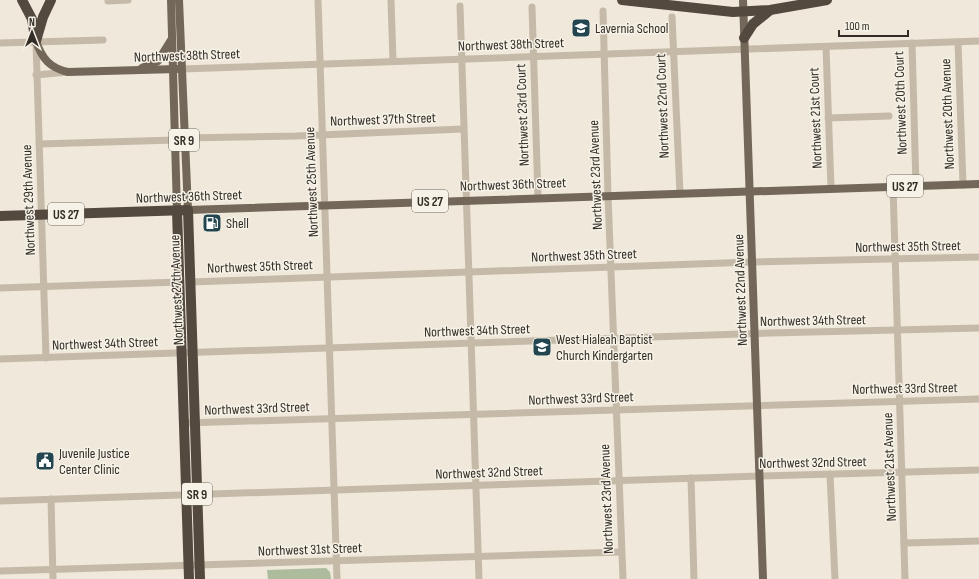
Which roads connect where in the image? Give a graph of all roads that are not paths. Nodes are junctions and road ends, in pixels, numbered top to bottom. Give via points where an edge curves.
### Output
1 (22, 0) edge
2 (51, 0) edge
3 (128, 0) edge
4 (171, 0) edge
5 (180, 0) edge
6 (318, 0) edge
7 (622, 0) edge
8 (743, 0) edge
9 (827, 0) edge
10 (108, 1) edge
11 (391, 1) edge
12 (460, 6) dead end
13 (532, 7) dead end
14 (770, 10) junction
15 (603, 11) dead end
16 (743, 11) junction
17 (672, 17) dead end
18 (744, 38) junction
19 (103, 40) dead end
20 (172, 40) junction
21 (979, 41) edge
22 (36, 42) junction
23 (958, 42) junction
24 (0, 43) edge
25 (912, 43) junction
26 (826, 47) junction
27 (744, 49) junction
28 (673, 52) junction
29 (604, 54) junction
30 (533, 56) junction
31 (461, 59) junction
32 (394, 61) junction
33 (320, 64) junction
34 (182, 69) junction
35 (125, 70) junction
36 (172, 70) junction
37 (68, 72) junction
38 (36, 75) junction
39 (889, 116) dead end
40 (828, 118) junction
41 (174, 122) junction
42 (463, 129) junction
43 (322, 134) junction
44 (184, 138) junction
45 (175, 140) junction
46 (39, 144) junction
47 (979, 184) edge
48 (963, 185) junction
49 (894, 186) junction
50 (916, 186) junction
51 (831, 188) junction
52 (750, 191) junction
53 (680, 194) junction
54 (608, 195) junction
55 (538, 198) junction
56 (466, 200) junction
57 (324, 205) junction
58 (183, 211) junction
59 (42, 214) junction
60 (0, 216) edge
61 (979, 257) edge
62 (895, 259) junction
63 (752, 262) junction
64 (611, 267) junction
65 (469, 273) junction
66 (326, 277) junction
67 (187, 285) junction
68 (44, 286) junction
69 (0, 288) edge
70 (979, 328) edge
71 (898, 331) junction
72 (755, 334) junction
73 (613, 339) junction
74 (472, 343) junction
75 (329, 348) junction
76 (187, 353) junction
77 (46, 358) junction
78 (0, 359) edge
79 (979, 399) edge
80 (900, 401) junction
81 (758, 405) junction
82 (616, 411) junction
83 (473, 415) junction
84 (331, 419) junction
85 (189, 423) junction
86 (979, 470) edge
87 (902, 473) junction
88 (830, 474) junction
89 (760, 476) junction
90 (691, 478) junction
91 (619, 481) junction
92 (474, 486) junction
93 (334, 490) junction
94 (197, 494) junction
95 (186, 495) junction
96 (51, 499) junction
97 (0, 501) edge
98 (979, 541) edge
99 (904, 543) junction
100 (622, 552) junction
101 (478, 557) junction
102 (336, 561) junction
103 (189, 565) junction
104 (199, 565) junction
105 (53, 569) junction
106 (0, 571) edge
107 (53, 579) edge
108 (189, 579) edge
109 (200, 579) edge
110 (337, 579) edge
111 (479, 579) edge
112 (623, 579) edge
113 (694, 579) edge
114 (764, 579) edge
115 (835, 579) edge
116 (905, 579) edge

1 - 22 highway via 32,19
2 - 22 highway via 42,17
3 - 10 street
4 - 20 main road, Northwest 27th Avenue / SR 9
5 - 34 main road, Northwest 27th Avenue / SR 9
6 - 33 street, Northwest 25th Avenue
7 - 16 highway via 723,12
8 - 16 main road, Northwest 22nd Avenue
9 - 14 highway
11 - 32 street
12 - 31 street
13 - 30 street, Northwest 23rd Court
14 - 16 highway
14 - 18 highway via 756,20
15 - 29 street, Northwest 23rd Avenue
16 - 18 main road, Northwest 22nd Avenue
17 - 28 street, Northwest 22nd Court
18 - 27 main road, Northwest 22nd Avenue
19 - 22 street
20 - 35 main road via 155,63
20 - 36 main road, Northwest 27th Avenue / SR 9
21 - 23 street, Northwest 38th Street
22 - 24 street
22 - 37 main road, Northwest 38th Street via 46,61 54,68
22 - 38 street, Northwest 29th Avenue
23 - 25 street, Northwest 38th Street
23 - 48 street, Northwest 20th Avenue
25 - 26 street, Northwest 38th Street
25 - 50 street, Northwest 20th Court
26 - 27 street, Northwest 38th Street
26 - 40 street, Northwest 21st Court
27 - 28 street, Northwest 38th Street
27 - 52 main road, Northwest 22nd Avenue
28 - 29 street, Northwest 38th Street
28 - 53 street, Northwest 22nd Court
29 - 30 street, Northwest 38th Street
29 - 54 street, Northwest 23rd Avenue
30 - 31 street, Northwest 38th Street
30 - 55 street, Northwest 23rd Court
31 - 32 street, Northwest 38th Street
31 - 42 street
32 - 33 street, Northwest 38th Street
33 - 34 street, Northwest 38th Street
33 - 43 street, Northwest 25th Avenue
34 - 36 main road, Northwest 38th Street
34 - 44 main road, Northwest 27th Avenue / SR 9
35 - 36 main road, Northwest 38th Street
35 - 37 main road, Northwest 38th Street
36 - 41 main road, Northwest 27th Avenue / SR 9
37 - 38 street, Northwest 38th Street
38 - 46 street, Northwest 29th Avenue
39 - 40 street
40 - 51 street, Northwest 21st Court
41 - 44 main road
41 - 45 main road, Northwest 27th Avenue / SR 9
42 - 43 street, Northwest 37th Street
42 - 56 street
43 - 44 street, Northwest 37th Street
43 - 57 street, Northwest 25th Avenue
44 - 58 main road, Northwest 27th Avenue / SR 9
45 - 46 street
45 - 58 main road, Northwest 27th Avenue / SR 9
46 - 59 street, Northwest 29th Avenue
47 - 48 main road, Northwest 36th Street / US 27
48 - 50 main road, Northwest 36th Street / US 27
49 - 50 main road, Northwest 36th Street / US 27
49 - 51 main road, Northwest 36th Street / US 27
49 - 62 street, Northwest 21st Avenue
51 - 52 main road, Northwest 36th Street / US 27
52 - 53 main road, Northwest 36th Street / US 27
52 - 63 main road, Northwest 22nd Avenue
53 - 54 main road, Northwest 36th Street / US 27
54 - 55 main road, Northwest 36th Street / US 27
54 - 64 street, Northwest 23rd Avenue
55 - 56 main road, Northwest 36th Street / US 27
56 - 57 main road, Northwest 36th Street / US 27
56 - 65 street
57 - 58 main road, Northwest 36th Street / US 27
57 - 66 street, Northwest 25th Avenue
58 - 59 highway, Northwest 36th Street / US 27
58 - 67 highway, Northwest 27th Avenue / SR 9
59 - 60 highway, Northwest 36th Street / US 27
59 - 68 street, Northwest 29th Avenue
61 - 62 street, Northwest 35th Street
62 - 63 street, Northwest 35th Street
62 - 71 street, Northwest 21st Avenue
63 - 64 street, Northwest 35th Street
63 - 72 main road, Northwest 22nd Avenue
64 - 65 street, Northwest 35th Street
64 - 73 street, Northwest 23rd Avenue
65 - 66 street, Northwest 35th Street
65 - 74 street
66 - 67 street, Northwest 35th Street
66 - 75 street, Northwest 25th Avenue
67 - 68 street, Northwest 35th Street
67 - 76 highway, Northwest 27th Avenue / SR 9
68 - 69 street, Northwest 35th Street
68 - 77 street, Northwest 29th Avenue
70 - 71 street, Northwest 34th Street
71 - 72 street, Northwest 34th Street
71 - 80 street, Northwest 21st Avenue
72 - 73 street, Northwest 34th Street
72 - 81 main road, Northwest 22nd Avenue
73 - 74 street, Northwest 34th Street
73 - 82 street, Northwest 23rd Avenue
74 - 75 street, Northwest 34th Street
74 - 83 street
75 - 76 street, Northwest 34th Street
75 - 84 street, Northwest 25th Avenue
76 - 77 street, Northwest 34th Street
76 - 85 highway, Northwest 27th Avenue / SR 9
77 - 78 street, Northwest 34th Street
79 - 80 street, Northwest 33rd Street
80 - 81 street, Northwest 33rd Street
80 - 87 street, Northwest 21st Avenue
81 - 82 street, Northwest 33rd Street
81 - 89 main road, Northwest 22nd Avenue
82 - 83 street, Northwest 33rd Street
82 - 91 street, Northwest 23rd Avenue
83 - 84 street, Northwest 33rd Street
83 - 92 street
84 - 85 street, Northwest 33rd Street
84 - 93 street, Northwest 25th Avenue
85 - 94 highway, Northwest 27th Avenue / SR 9
85 - 95 highway, Northwest 27th Avenue / SR 9
86 - 87 street, Northwest 32nd Street
87 - 88 street, Northwest 32nd Street
87 - 99 street, Northwest 21st Avenue
88 - 89 street, Northwest 32nd Street
88 - 115 street
89 - 90 street, Northwest 32nd Street
89 - 114 main road, Northwest 22nd Avenue
90 - 91 street, Northwest 32nd Street
90 - 113 street
91 - 92 street, Northwest 32nd Street
91 - 100 street, Northwest 23rd Avenue
92 - 93 street, Northwest 32nd Street
92 - 101 street
93 - 94 street, Northwest 32nd Street
93 - 102 street, Northwest 25th Avenue
94 - 95 street, Northwest 32nd Street
94 - 104 highway, Northwest 27th Avenue / SR 9
95 - 96 street, Northwest 32nd Street
95 - 103 highway, Northwest 27th Avenue / SR 9
96 - 97 street, Northwest 32nd Street
96 - 105 street
98 - 99 street
99 - 116 street, Northwest 21st Avenue
100 - 101 street, Northwest 31st Street
100 - 112 street, Northwest 23rd Avenue
101 - 102 street, Northwest 31st Street
101 - 111 street
102 - 104 street, Northwest 31st Street
102 - 110 street, Northwest 25th Avenue
103 - 104 street, Northwest 31st Street
103 - 105 street, Northwest 31st Street
103 - 108 highway, Northwest 27th Avenue / SR 9
104 - 109 highway, Northwest 27th Avenue / SR 9
105 - 106 street, Northwest 31st Street
105 - 107 street

